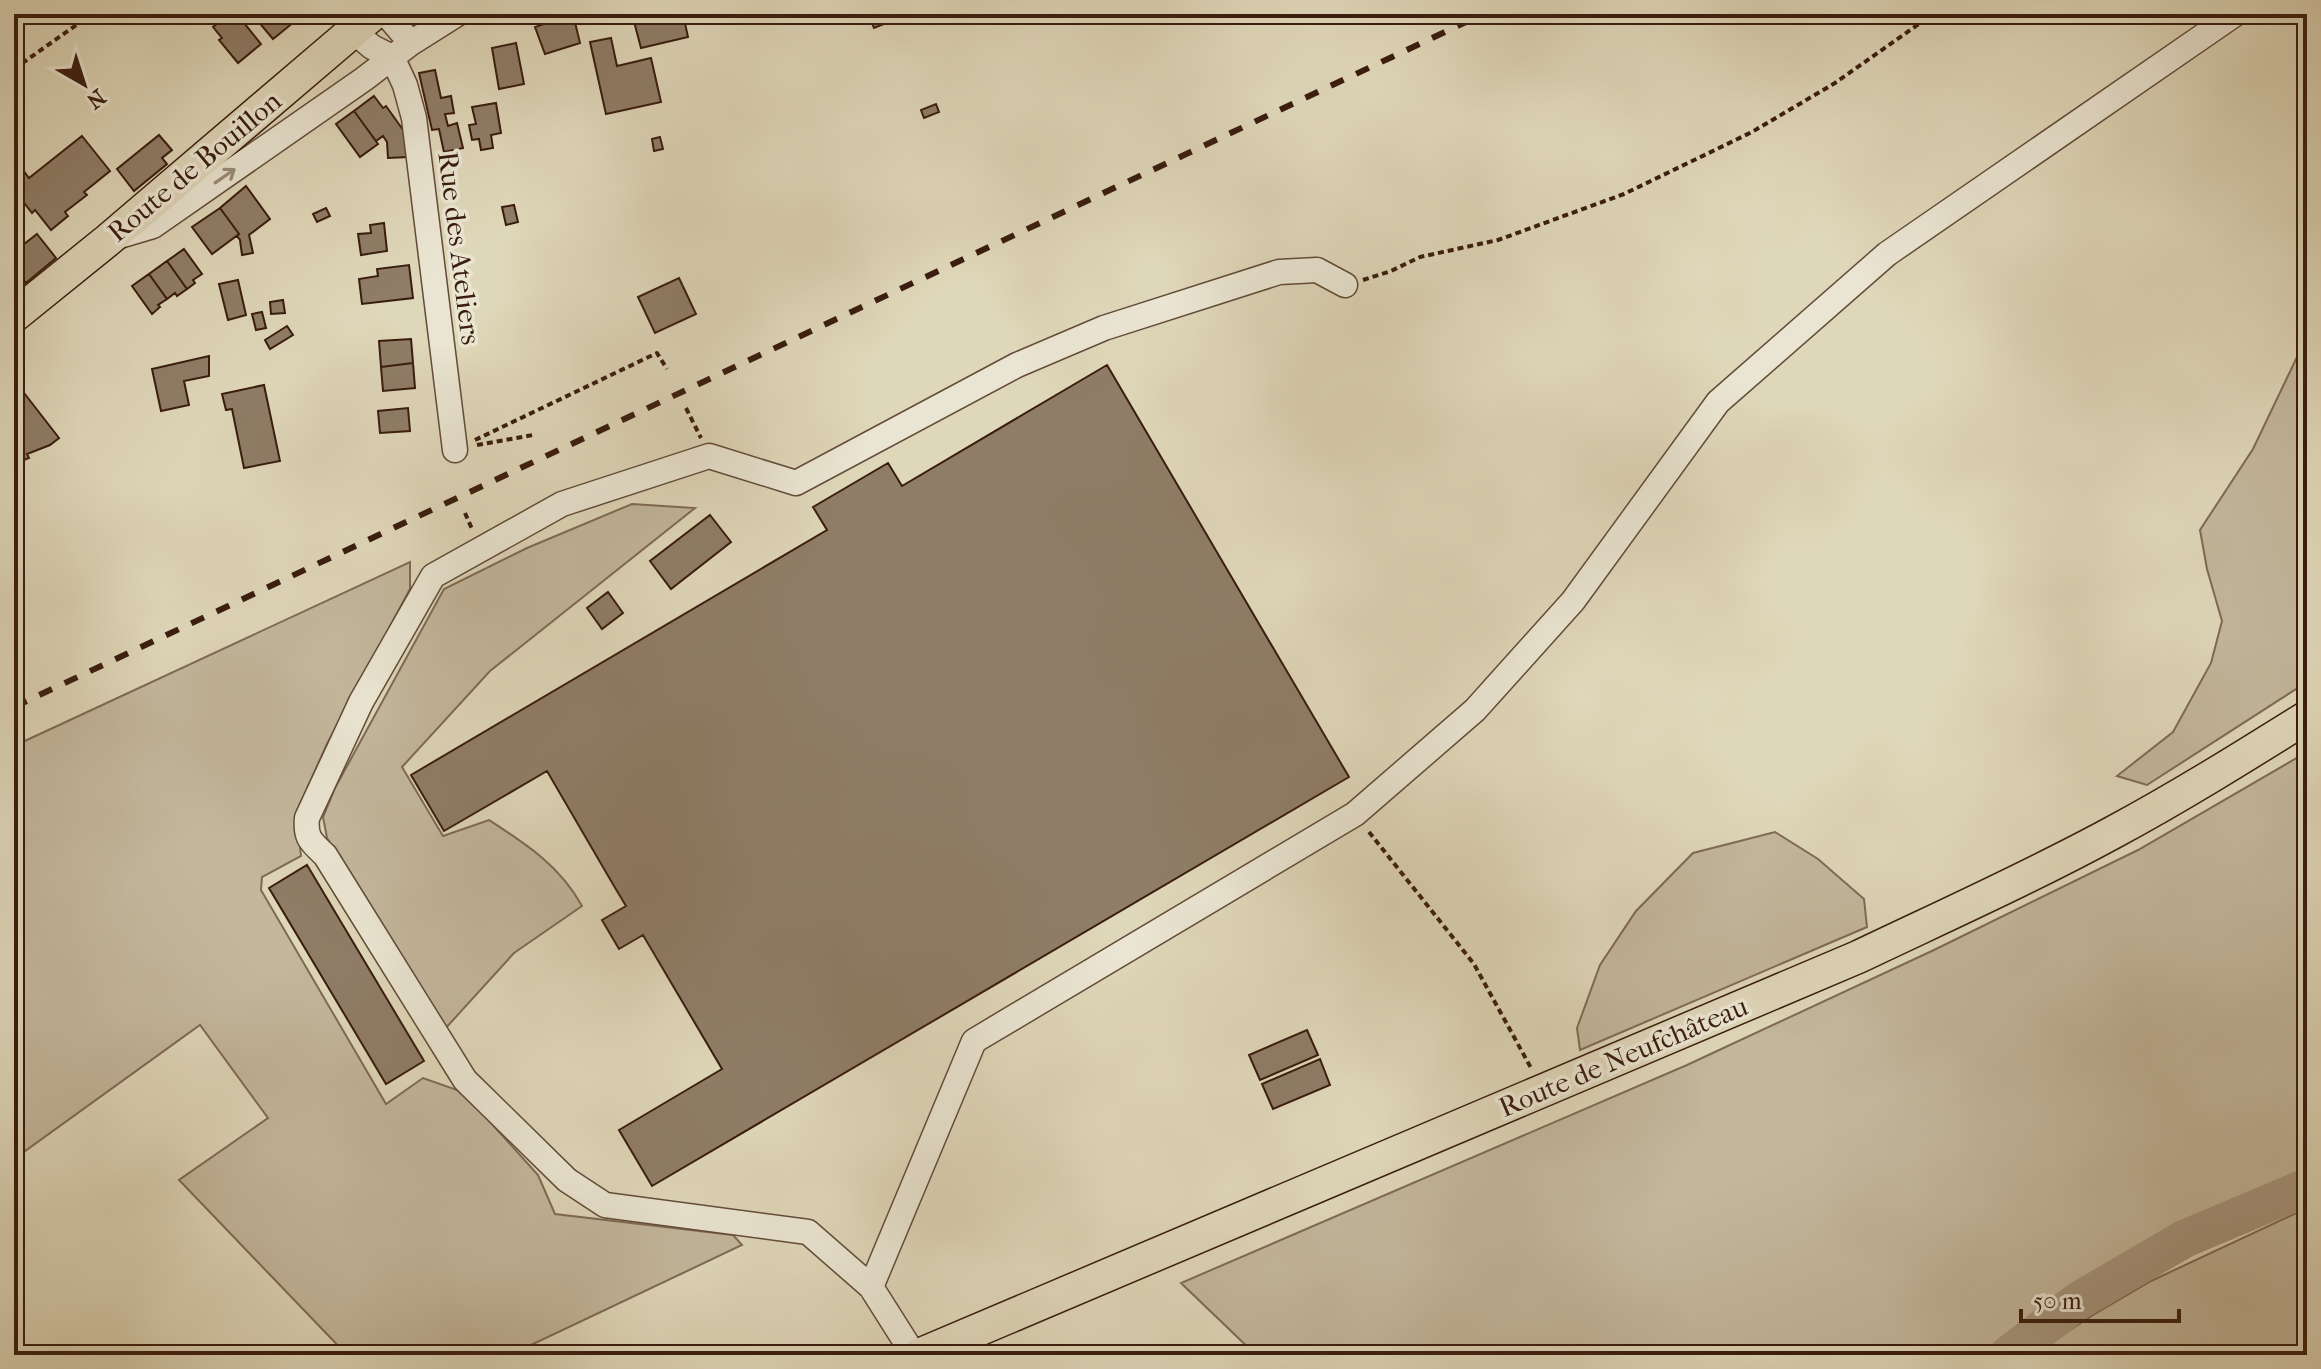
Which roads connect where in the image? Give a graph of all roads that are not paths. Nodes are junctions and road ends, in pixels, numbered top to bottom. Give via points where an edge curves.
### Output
1 (386, 14) edge
2 (457, 14) edge
3 (2235, 14) edge
4 (363, 22) edge
5 (401, 50) junction
6 (108, 240) junction
7 (1345, 285) road end
8 (14, 316) edge
9 (455, 450) road end
10 (2307, 717) edge
11 (871, 1287) junction
12 (951, 1349) edge
13 (916, 1355) edge

1 - 5 street, Rue des Ateliers
2 - 5 street
3 - 11 street via 1887,254 1718,402 1573,601 1475,710 1355,814 974,1041
4 - 5 street via 372,47
4 - 6 main road, Route de Bouillon
6 -> 5 street via 153,226
5 - 9 street, Rue des Ateliers
6 - 8 main road, Route de Bouillon
7 - 11 street via 1317,270 1279,272 1104,328 1017,365 796,483 709,456 562,504 433,576 361,702 305,832 325,855 465,1080 567,1180 605,1205 808,1232
10 - 12 main road, Route de Neufchâteau via 2163,804 1858,957
11 - 13 street
12 - 13 main road, Route de Neufchâteau

